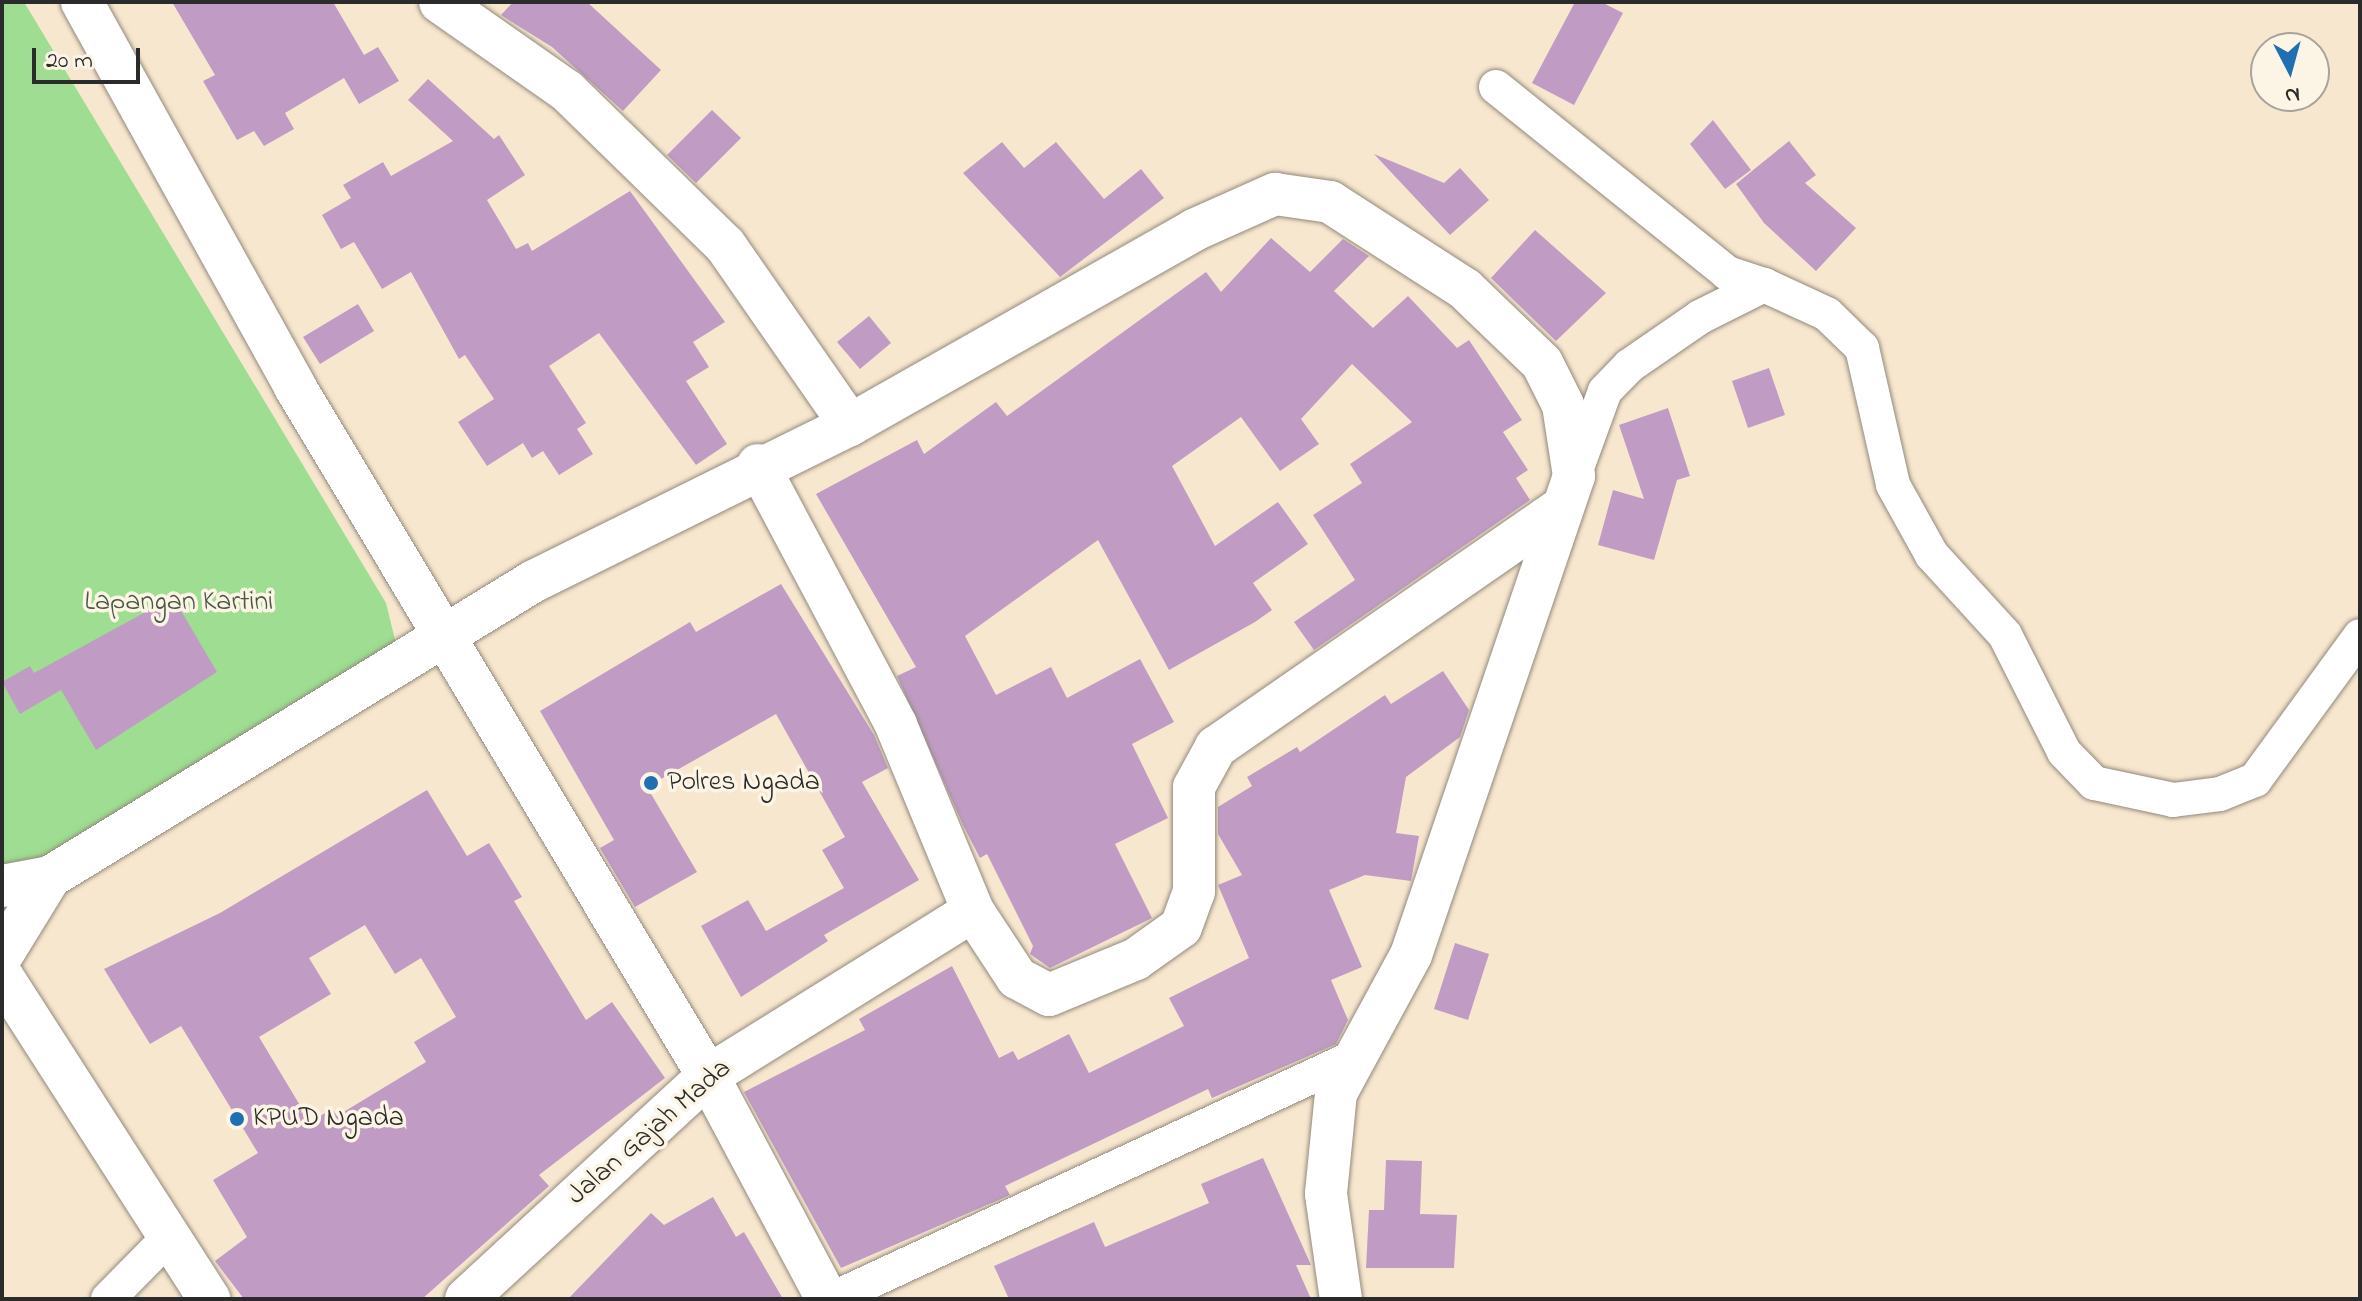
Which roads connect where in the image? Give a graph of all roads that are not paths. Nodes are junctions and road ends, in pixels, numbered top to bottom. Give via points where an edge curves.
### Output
1 (82, 2) edge
2 (440, 2) edge
3 (1496, 87) dead end
4 (1764, 285) junction
5 (850, 425) junction
6 (758, 465) junction
7 (1568, 491) junction
8 (2360, 636) edge
9 (448, 637) junction
10 (50, 877) junction
11 (2, 886) edge
12 (973, 911) junction
13 (2, 955) edge
14 (2, 976) edge
15 (1352, 1058) junction
16 (708, 1076) junction
17 (165, 1241) junction
18 (108, 1299) edge
19 (209, 1299) edge
20 (466, 1299) edge
21 (829, 1299) edge
22 (1341, 1299) edge

1 - 9 street via 295,387
2 - 5 street via 567,91 725,245
3 - 4 street via 1727,273
4 - 7 street via 1700,317 1629,366 1605,391
4 - 8 street via 1827,314 1862,348 1893,485 1932,555 2005,635 2064,752 2094,783 2173,800 2220,794 2255,780
5 - 6 street
5 - 7 street via 1251,201 1305,195 1422,257 1513,331 1542,363 1563,405
6 - 9 street via 596,546
6 - 12 street via 896,725
7 - 12 street via 1216,747 1194,787 1194,892 1181,927 1166,942 1049,995 1017,978
7 - 15 street via 1411,955 1384,1014
9 - 10 street
9 - 16 street
10 - 11 street
10 - 13 street
12 - 16 street, Jalan Gajah Mada
14 - 17 street
15 - 21 street
15 - 22 street via 1325,1149
16 - 20 street, Jalan Gajah Mada
16 - 21 street
17 - 18 street
17 - 19 street

